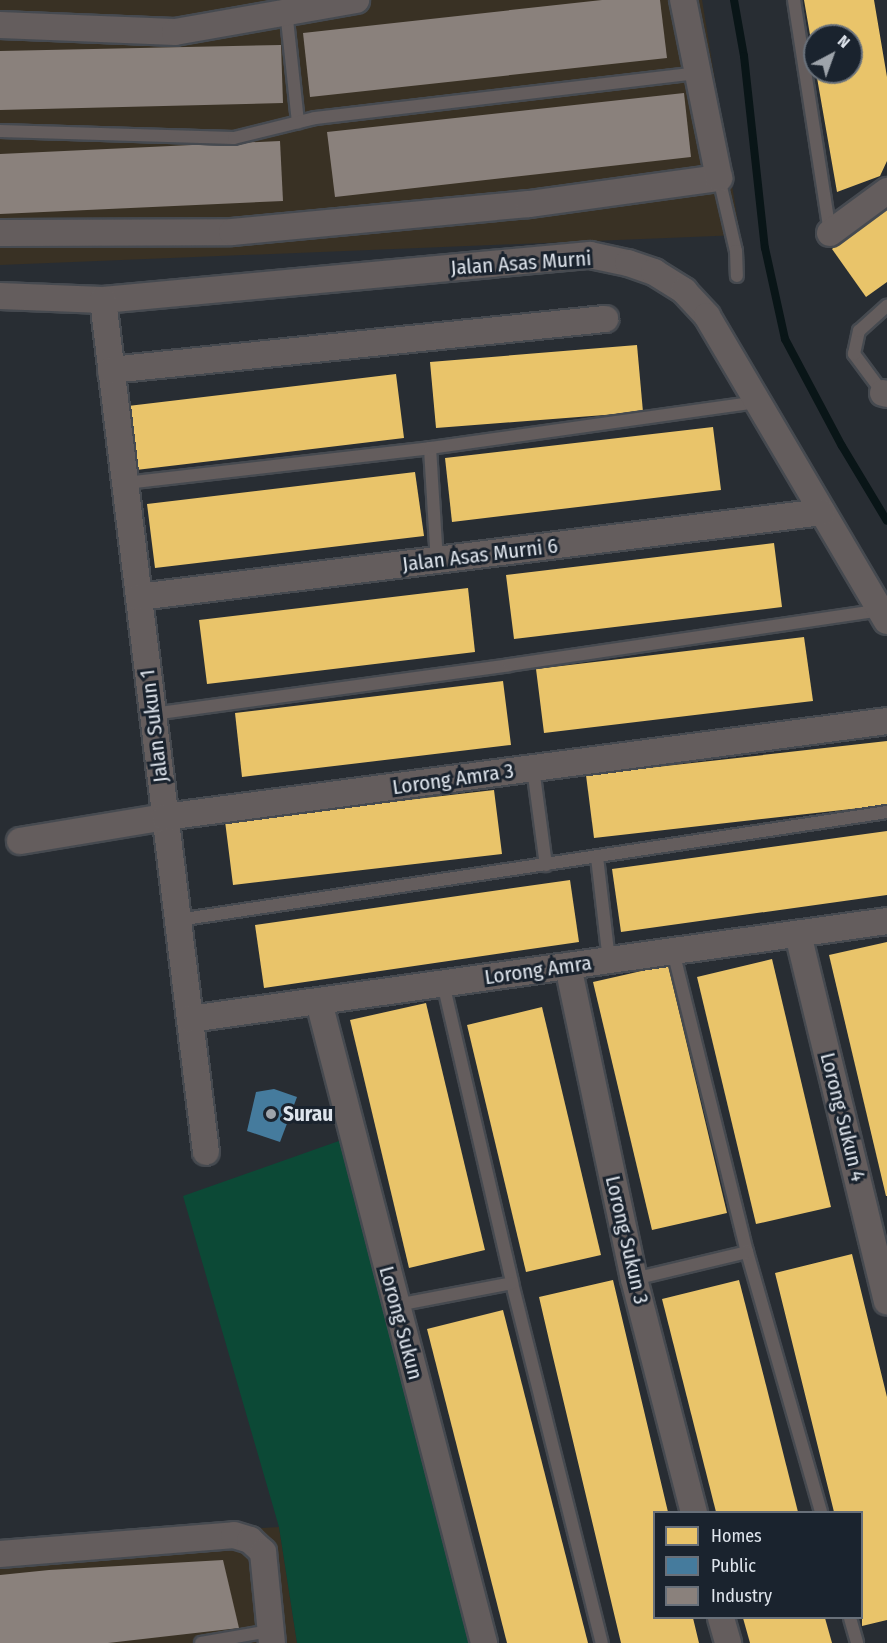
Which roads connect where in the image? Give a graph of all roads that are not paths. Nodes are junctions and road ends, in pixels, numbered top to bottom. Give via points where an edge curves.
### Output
1 (356, 0) edge
2 (683, 0) edge
3 (794, 0) edge
4 (286, 6) edge
5 (0, 25) edge
6 (699, 73) junction
7 (298, 122) junction
8 (0, 130) edge
9 (719, 178) junction
10 (887, 191) edge
11 (0, 233) edge
12 (830, 233) joint
13 (737, 276) dead end
14 (0, 296) edge
15 (103, 300) junction
16 (887, 306) edge
17 (605, 318) dead end
18 (111, 370) junction
19 (885, 393) edge
20 (758, 402) junction
21 (430, 448) junction
22 (125, 483) junction
23 (822, 512) junction
24 (437, 561) junction
25 (139, 597) junction
26 (884, 615) edge
27 (153, 714) junction
28 (887, 721) edge
29 (532, 768) junction
30 (887, 812) edge
31 (165, 817) junction
32 (20, 841) dead end
33 (597, 857) junction
34 (546, 865) junction
35 (178, 920) junction
36 (887, 921) edge
37 (798, 934) junction
38 (673, 951) junction
39 (609, 960) junction
40 (568, 966) junction
41 (442, 983) junction
42 (319, 1002) junction
43 (190, 1019) junction
44 (206, 1152) dead end
45 (747, 1252) junction
46 (634, 1279) junction
47 (512, 1283) junction
48 (887, 1301) edge
49 (397, 1305) junction
50 (694, 1511) edge
51 (820, 1511) edge
52 (0, 1554) edge
53 (722, 1619) edge
54 (851, 1619) edge
55 (271, 1637) edge
56 (201, 1643) edge
57 (484, 1643) edge
58 (602, 1643) edge
59 (728, 1643) edge
60 (857, 1643) edge

1 - 4 street
2 - 6 street
3 - 12 lane
4 - 5 street via 176,32
4 - 7 lane
6 - 7 lane
6 - 9 street
7 - 8 lane via 234,138
9 - 11 street via 529,204 232,232
9 - 13 lane via 736,252
10 - 12 street
14 - 15 street, Jalan Asas Murni
15 - 18 street, Jalan Sukun 1
15 - 20 street, Jalan Asas Murni via 590,255 654,272 684,291 707,316
16 - 19 lane via 859,331 854,354
17 - 18 street
18 - 22 street, Jalan Sukun 1
20 - 21 lane
20 - 23 street, Jalan Asas Murni
21 - 22 lane
21 - 24 lane
22 - 25 street, Jalan Sukun 1
23 - 24 street, Jalan Asas Murni 6
23 - 26 street, Jalan Asas Murni
24 - 25 street, Jalan Asas Murni 6
25 - 27 street, Jalan Sukun 1
26 - 27 lane
27 - 31 street, Jalan Sukun 1
28 - 29 street, Lorong Amra 3
29 - 31 street, Lorong Amra 3
29 - 34 lane
30 - 33 lane
31 - 32 street, Lorong Amra 3
31 - 35 street, Jalan Sukun 1
33 - 34 lane
33 - 39 lane
34 - 35 lane
35 - 43 street, Jalan Sukun 1
36 - 37 street, Lorong Amra
37 - 38 street, Lorong Amra
37 - 48 street, Lorong Sukun 4
38 - 39 street, Lorong Amra
38 - 45 lane
39 - 40 street, Lorong Amra
40 - 41 street, Lorong Amra
40 - 46 street, Lorong Sukun 3
41 - 42 street, Lorong Amra
41 - 47 lane
42 - 43 street, Lorong Amra
42 - 49 street, Lorong Sukun
43 - 44 street, Jalan Sukun 1
45 - 46 lane
45 - 51 lane
46 - 50 street, Lorong Sukun 3
47 - 49 lane
47 - 58 lane
49 - 57 street, Lorong Sukun
52 - 55 street via 234,1535 250,1540 263,1552
53 - 59 street
54 - 60 lane
55 - 56 lane

